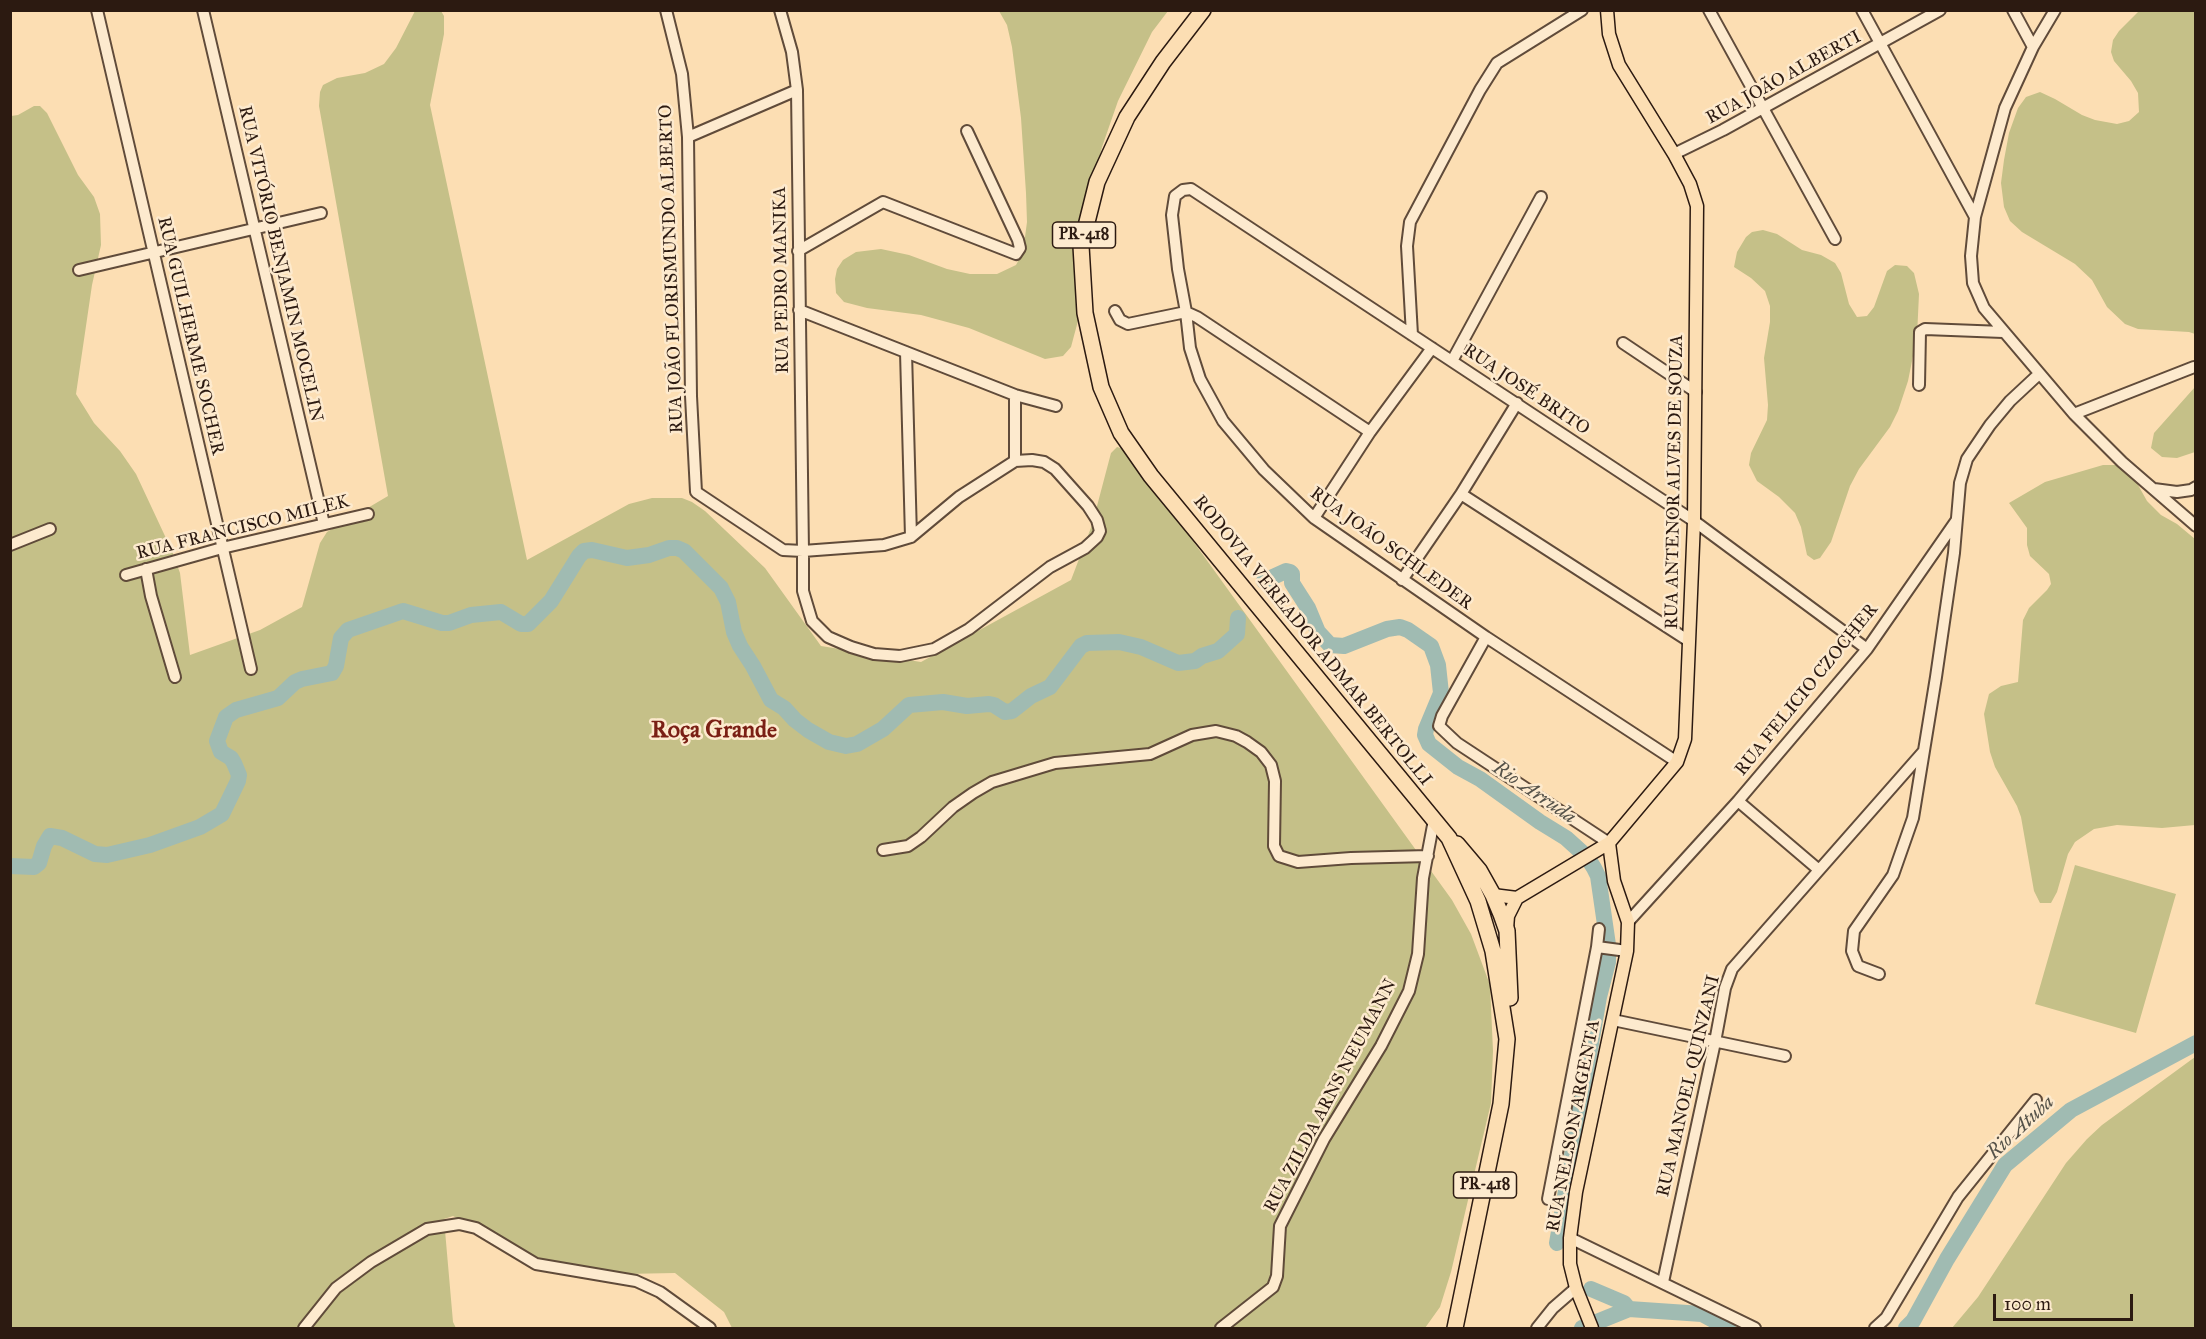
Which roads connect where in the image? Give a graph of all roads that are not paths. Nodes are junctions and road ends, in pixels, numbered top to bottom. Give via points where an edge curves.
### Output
1 (97, 10) edge
2 (203, 10) edge
3 (666, 10) edge
4 (780, 10) edge
5 (1203, 10) edge
6 (1582, 10) edge
7 (1607, 10) edge
8 (1709, 10) edge
9 (1862, 10) edge
10 (1940, 10) edge
11 (2013, 10) edge
12 (2055, 10) edge
13 (1880, 44) junction
14 (2032, 47) junction
15 (797, 90) junction
16 (1763, 108) junction
17 (968, 131) dead end
18 (688, 137) junction
19 (1674, 154) junction
20 (1540, 197) dead end
21 (321, 213) dead end
22 (1172, 215) joint
23 (1975, 217) junction
24 (255, 229) junction
25 (1835, 239) dead end
26 (798, 251) junction
27 (153, 252) junction
28 (79, 270) dead end
29 (799, 310) junction
30 (1115, 311) dead end
31 (1186, 312) junction
32 (2003, 332) junction
33 (1412, 335) junction
34 (1623, 343) dead end
35 (1432, 348) junction
36 (906, 352) junction
37 (1452, 361) junction
38 (2194, 367) dead end
39 (2039, 374) junction
40 (1919, 385) dead end
41 (1696, 392) junction
42 (1016, 395) junction
43 (1517, 403) junction
44 (1056, 406) dead end
45 (2074, 414) junction
46 (1370, 432) junction
47 (1015, 461) junction
48 (2196, 487) edge
49 (2154, 489) junction
50 (1461, 494) junction
51 (368, 514) dead end
52 (1314, 518) junction
53 (1956, 520) junction
54 (1694, 521) junction
55 (324, 524) junction
56 (2196, 526) edge
57 (50, 529) dead end
58 (911, 537) junction
59 (10, 545) edge
60 (222, 548) junction
61 (803, 551) junction
62 (146, 569) junction
63 (126, 575) dead end
64 (1402, 580) junction
65 (1486, 637) junction
66 (1689, 641) junction
67 (1867, 649) junction
68 (251, 669) dead end
69 (175, 677) dead end
70 (1923, 752) junction
71 (1677, 762) junction
72 (1738, 801) junction
73 (1434, 820) junction
74 (1449, 838) junction
75 (1609, 843) junction
76 (883, 850) dead end
77 (1428, 856) junction
78 (1819, 870) junction
79 (1493, 895) junction
80 (1516, 898) junction
81 (1628, 922) junction
82 (1599, 929) dead end
83 (1506, 931) junction
84 (1597, 947) junction
85 (1627, 951) junction
86 (1880, 974) dead end
87 (1613, 1020) junction
88 (1507, 1040) junction
89 (1715, 1042) junction
90 (1785, 1056) dead end
91 (2036, 1100) dead end
92 (1548, 1199) dead end
93 (1570, 1238) junction
94 (1663, 1282) junction
95 (1576, 1288) junction
96 (1590, 1322) edge
97 (304, 1329) edge
98 (710, 1329) edge
99 (1221, 1329) edge
100 (1455, 1329) edge
101 (1537, 1329) edge
102 (1755, 1329) edge
103 (1875, 1329) edge

1 - 27 street, RUA GUILHERME SOCHER
2 - 24 street, RUA VITÓRIO BENJAMIN MOCELIN
3 - 18 street, RUA JOÃO FLORISMUNDO ALBERTO via 682,74
4 - 15 street, RUA PEDRO MANIKA via 792,52
5 - 73 highway, RODOVIA VEREADOR ADMAR BERTOLLI / PR-418 via 1127,117 1097,183 1081,246 1085,313 1101,387 1121,433 1151,476
6 - 33 street via 1497,63 1410,222 1407,246
7 - 19 main road, RUA ANTENOR ALVES DE SOUZA via 1609,34 1619,65
8 - 16 street
9 - 13 street
10 - 13 street, RUA JOÃO ALBERTI
11 - 14 street
12 - 14 street
13 - 16 street, RUA JOÃO ALBERTI
13 - 23 street
14 - 23 street via 2005,108
15 - 18 street
15 - 26 street, RUA PEDRO MANIKA
16 - 19 street, RUA JOÃO ALBERTI
16 - 25 street
17 - 26 street via 1018,240 1020,248 1016,254 883,202
18 - 61 street, RUA JOÃO FLORISMUNDO ALBERTO via 696,492 783,550
19 - 41 main road, RUA ANTENOR ALVES DE SOUZA via 1690,184 1696,206
20 - 37 street
21 - 24 street
22 - 31 street, RUA JOÃO SCHLEDER
22 - 33 street, RUA JOSÉ BRITO via 1175,196 1191,189
23 - 32 street via 1973,283 1984,308
24 - 27 street
24 - 55 street, RUA VITÓRIO BENJAMIN MOCELIN
26 - 29 street, RUA PEDRO MANIKA
27 - 28 street
27 - 60 street, RUA GUILHERME SOCHER
29 - 36 street
29 - 61 street, RUA PEDRO MANIKA
30 - 31 street via 1128,324
31 - 46 street
31 - 52 street, RUA JOÃO SCHLEDER via 1190,348 1200,379 1224,421 1264,470
32 - 39 street
32 - 40 street via 1920,332
33 - 35 street, RUA JOSÉ BRITO
34 - 41 street
35 - 37 street, RUA JOSÉ BRITO
35 - 46 street
36 - 42 street
36 - 58 street
37 - 43 street, RUA JOSÉ BRITO
38 - 45 street
39 - 45 street
39 - 53 street, RUA FELICIO CZOCHER via 2003,409 1967,459
41 - 54 main road, RUA ANTENOR ALVES DE SOUZA
42 - 44 street
42 - 47 street
43 - 50 street
43 - 54 street, RUA JOSÉ BRITO
45 - 49 street
46 - 52 street
47 - 58 street via 958,497
47 - 61 street, RUA PEDRO MANIKA via 1044,462 1055,469 1088,506 1100,531 1084,548 934,649 900,656 874,654 828,637 812,621 804,591
48 - 49 street via 2177,492
49 - 56 street
50 - 64 street
50 - 66 street
51 - 55 street, RUA FRANCISCO MILEK
52 - 64 street, RUA JOÃO SCHLEDER
53 - 67 street, RUA FELICIO CZOCHER
53 - 70 street
54 - 66 main road, RUA ANTENOR ALVES DE SOUZA
54 - 67 street, RUA JOSÉ BRITO
55 - 60 street, RUA FRANCISCO MILEK
57 - 59 street
58 - 61 street via 884,545
60 - 62 street, RUA FRANCISCO MILEK
60 - 68 street, RUA GUILHERME SOCHER
62 - 63 street, RUA FRANCISCO MILEK
62 - 69 street
64 - 65 street, RUA JOÃO SCHLEDER
65 - 71 street, RUA JOÃO SCHLEDER
65 - 75 street via 1439,726 1457,743
66 - 71 main road, RUA ANTENOR ALVES DE SOUZA via 1685,739
67 - 72 street, RUA FELICIO CZOCHER
70 - 78 street, RUA MANOEL QUINZANI
70 - 86 street via 1913,818 1893,875 1854,931 1852,951 1858,966
71 - 75 main road, RUA ANTENOR ALVES DE SOUZA
72 - 78 street
72 - 81 street, RUA FELICIO CZOCHER
73 - 74 highway, RODOVIA VEREADOR ADMAR BERTOLLI / PR-418
73 - 77 street, RUA ZILDA ARNS NEUMANN
74 - 79 highway via 1479,870
74 - 88 highway, RODOVIA VEREADOR ADMAR BERTOLLI / PR-418 via 1478,901 1493,951
75 - 80 main road, RUA ANTENOR ALVES DE SOUZA
75 - 81 main road, RUA NELSON ARGENTA via 1614,881
76 - 77 street via 908,846 953,807 992,782 1055,763 1150,754 1192,735 1216,731 1247,742 1271,765 1275,781 1274,846 1279,856 1298,862
77 - 99 street, RUA ZILDA ARNS NEUMANN via 1418,954 1409,991 1381,1046 1324,1138 1280,1226 1273,1287
78 - 89 street, RUA MANOEL QUINZANI via 1732,969
79 - 80 main road
79 - 83 highway
80 - 83 main road
81 - 85 main road, RUA NELSON ARGENTA
82 - 84 street, RUA NELSON ARGENTA
83 - 88 highway via 1510,1000
84 - 85 street
84 - 92 street, RUA NELSON ARGENTA
85 - 87 main road, RUA NELSON ARGENTA
87 - 89 street
87 - 93 main road, RUA NELSON ARGENTA via 1576,1192
88 - 100 highway, RODOVIA VEREADOR ADMAR BERTOLLI / PR-418 via 1501,1104
89 - 90 street
89 - 94 street, RUA MANOEL QUINZANI
91 - 103 street via 1958,1197 1886,1318
93 - 94 street
93 - 95 main road, RUA NELSON ARGENTA via 1570,1264
94 - 102 street
95 - 96 main road, RUA NELSON ARGENTA
95 - 101 street
97 - 98 street via 336,1288 371,1262 427,1229 459,1224 476,1228 536,1264 636,1281 660,1292

